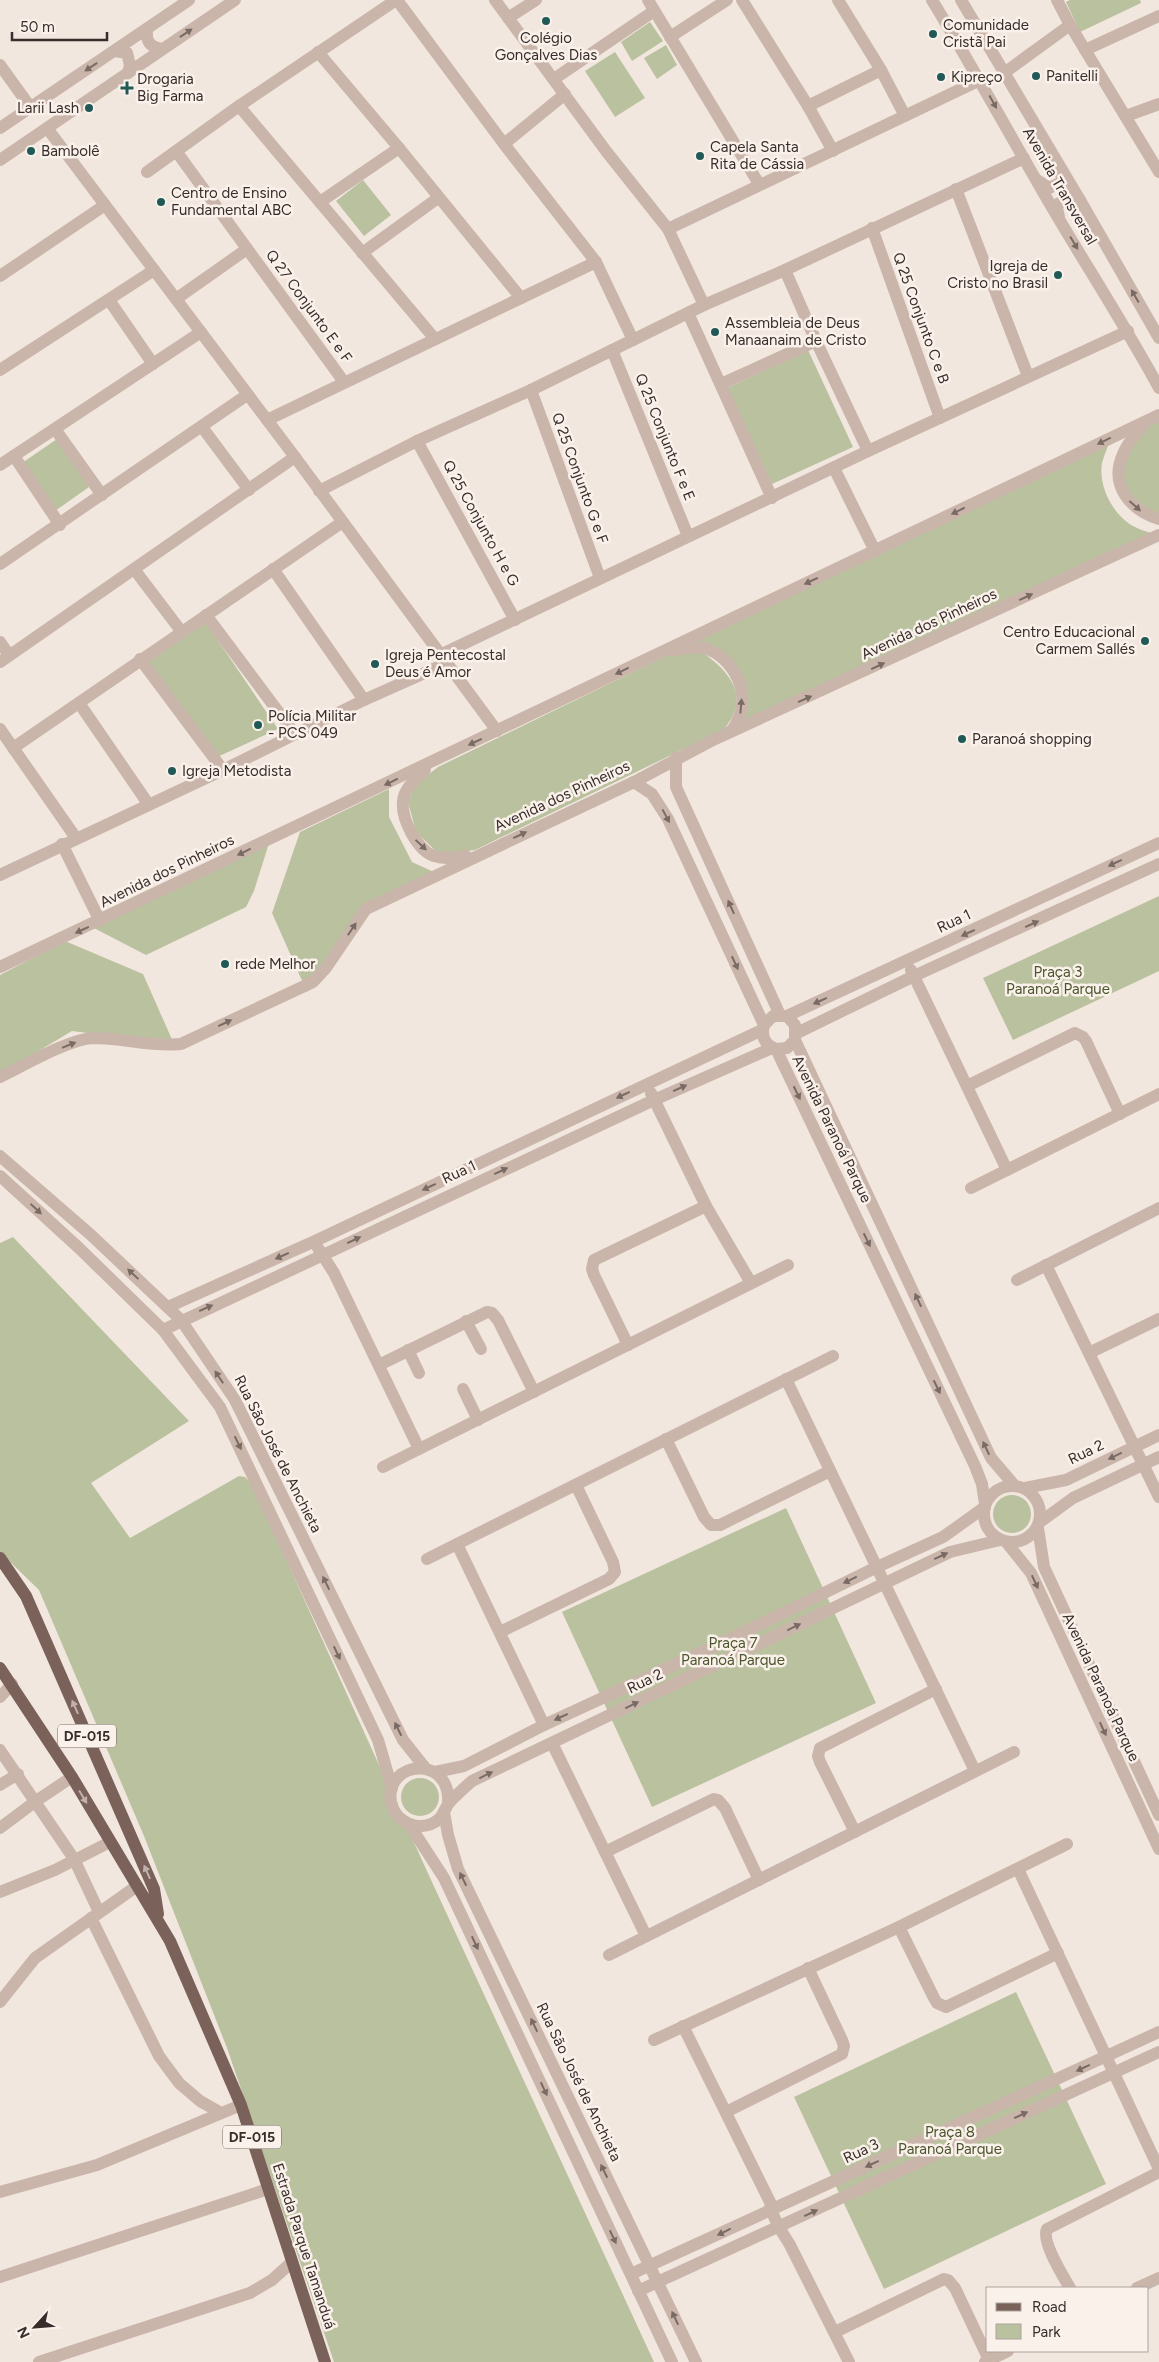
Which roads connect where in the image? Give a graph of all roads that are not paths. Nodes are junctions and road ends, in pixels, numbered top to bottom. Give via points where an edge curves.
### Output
1 (190, 0) edge
2 (235, 0) edge
3 (397, 0) edge
4 (495, 0) edge
5 (536, 0) edge
6 (648, 0) edge
7 (727, 0) edge
8 (742, 0) edge
9 (838, 0) edge
10 (932, 0) edge
11 (960, 0) edge
12 (1057, 0) edge
13 (654, 12) junction
14 (1159, 16) edge
15 (508, 18) junction
16 (1070, 25) junction
17 (147, 29) junction
18 (670, 37) junction
19 (162, 49) junction
20 (1085, 50) junction
21 (115, 51) junction
22 (318, 52) junction
23 (0, 65) edge
24 (881, 70) junction
25 (1004, 72) junction
26 (128, 73) junction
27 (554, 80) junction
28 (980, 80) junction
29 (564, 94) junction
30 (1159, 104) edge
31 (239, 106) junction
32 (808, 106) junction
33 (31, 108) junction
34 (905, 116) junction
35 (1126, 116) junction
36 (0, 128) edge
37 (47, 128) junction
38 (504, 144) junction
39 (399, 148) junction
40 (833, 150) junction
41 (176, 152) junction
42 (1024, 158) junction
43 (0, 160) edge
44 (1058, 165) junction
45 (147, 172) dead end
46 (1159, 172) edge
47 (1035, 179) junction
48 (759, 184) junction
49 (956, 189) junction
50 (438, 198) junction
51 (1080, 200) junction
52 (320, 202) junction
53 (105, 205) junction
54 (1059, 217) junction
55 (872, 228) junction
56 (668, 229) junction
57 (248, 249) junction
58 (362, 252) junction
59 (596, 262) junction
60 (154, 270) junction
61 (785, 270) junction
62 (0, 276) edge
63 (521, 298) junction
64 (109, 300) junction
65 (176, 300) junction
66 (704, 305) junction
67 (688, 313) junction
68 (1128, 331) junction
69 (201, 332) junction
70 (1159, 338) edge
71 (435, 339) junction
72 (633, 340) junction
73 (816, 341) junction
74 (612, 350) junction
75 (153, 364) junction
76 (0, 370) edge
77 (1028, 376) junction
78 (344, 382) junction
79 (721, 384) junction
80 (1159, 388) edge
81 (530, 390) junction
82 (247, 395) junction
83 (1154, 417) edge
84 (940, 418) junction
85 (267, 420) junction
86 (202, 427) junction
87 (55, 429) junction
88 (417, 441) junction
89 (868, 451) junction
90 (14, 456) junction
91 (295, 457) junction
92 (0, 465) edge
93 (834, 468) junction
94 (249, 490) junction
95 (319, 491) junction
96 (102, 495) junction
97 (772, 498) junction
98 (1159, 519) edge
99 (342, 523) junction
100 (60, 525) junction
101 (1159, 534) edge
102 (688, 536) junction
103 (875, 551) junction
104 (0, 564) edge
105 (134, 569) junction
106 (273, 569) junction
107 (600, 578) junction
108 (206, 615) junction
109 (515, 620) junction
110 (181, 631) junction
111 (0, 642) edge
112 (666, 650) junction
113 (5, 659) edge
114 (140, 659) junction
115 (444, 659) junction
116 (364, 700) junction
117 (79, 703) junction
118 (0, 729) edge
119 (497, 731) junction
120 (295, 734) junction
121 (713, 740) junction
122 (13, 748) junction
123 (676, 758) junction
124 (435, 761) junction
125 (223, 770) junction
126 (634, 782) junction
127 (149, 805) junction
128 (76, 838) junction
129 (1159, 843) edge
130 (62, 844) junction
131 (476, 855) junction
132 (1159, 864) edge
133 (0, 875) edge
134 (100, 921) junction
135 (907, 961) junction
136 (0, 967) edge
137 (914, 976) junction
138 (783, 1015) junction
139 (763, 1027) junction
140 (796, 1036) junction
141 (774, 1049) junction
142 (0, 1077) edge
143 (646, 1084) junction
144 (967, 1086) junction
145 (1159, 1094) edge
146 (654, 1100) junction
147 (1120, 1114) junction
148 (0, 1156) edge
149 (1007, 1170) junction
150 (0, 1176) edge
151 (971, 1188) dead end
152 (706, 1206) junction
153 (1159, 1208) edge
154 (315, 1241) junction
155 (322, 1254) junction
156 (788, 1265) dead end
157 (1046, 1265) junction
158 (1017, 1280) dead end
159 (751, 1283) junction
160 (168, 1307) junction
161 (1159, 1319) edge
162 (180, 1320) junction
163 (466, 1321) junction
164 (163, 1330) junction
165 (628, 1345) junction
166 (481, 1349) dead end
167 (408, 1350) junction
168 (1089, 1353) junction
169 (833, 1356) dead end
170 (379, 1365) junction
171 (419, 1373) dead end
172 (786, 1379) junction
173 (463, 1389) dead end
174 (534, 1392) junction
175 (478, 1420) junction
176 (1159, 1435) edge
177 (666, 1439) junction
178 (1135, 1446) junction
179 (419, 1449) junction
180 (1159, 1457) edge
181 (1144, 1464) junction
182 (383, 1467) dead end
183 (830, 1472) junction
184 (576, 1484) junction
185 (1020, 1487) junction
186 (1159, 1497) edge
187 (985, 1506) junction
188 (1039, 1525) junction
189 (1004, 1542) junction
190 (457, 1544) junction
191 (0, 1558) edge
192 (427, 1559) dead end
193 (876, 1567) junction
194 (885, 1583) junction
195 (500, 1632) junction
196 (0, 1668) edge
197 (12, 1684) junction
198 (936, 1689) junction
199 (0, 1697) edge
200 (541, 1727) junction
201 (549, 1745) junction
202 (0, 1750) edge
203 (1014, 1752) dead end
204 (430, 1770) junction
205 (975, 1771) junction
206 (18, 1774) junction
207 (72, 1777) junction
208 (0, 1785) edge
209 (392, 1788) junction
210 (36, 1801) junction
211 (446, 1808) junction
212 (1159, 1814) edge
213 (409, 1824) junction
214 (0, 1828) edge
215 (855, 1832) junction
216 (110, 1842) junction
217 (1067, 1844) dead end
218 (1159, 1849) edge
219 (605, 1852) junction
220 (74, 1859) junction
221 (1018, 1869) junction
222 (759, 1880) junction
223 (137, 1886) junction
224 (0, 1892) edge
225 (95, 1915) junction
226 (158, 1919) junction
227 (899, 1927) junction
228 (646, 1936) junction
229 (1058, 1953) junction
230 (609, 1954) dead end
231 (808, 1968) junction
232 (0, 2002) edge
233 (683, 2026) junction
234 (1159, 2032) edge
235 (654, 2040) dead end
236 (1159, 2052) edge
237 (1108, 2056) junction
238 (1115, 2072) junction
239 (241, 2105) junction
240 (726, 2112) junction
241 (221, 2113) junction
242 (1159, 2170) edge
243 (268, 2189) junction
244 (0, 2192) edge
245 (771, 2210) junction
246 (779, 2228) junction
247 (292, 2262) junction
248 (650, 2266) junction
249 (631, 2274) junction
250 (0, 2277) edge
251 (1159, 2278) edge
252 (658, 2282) junction
253 (1070, 2287) edge
254 (1139, 2287) edge
255 (638, 2291) junction
256 (835, 2332) junction
257 (1006, 2352) edge
258 (321, 2361) edge
259 (987, 2361) edge
260 (39, 2362) edge
261 (672, 2362) edge
262 (696, 2362) edge
263 (849, 2362) edge

1 - 17 street
19 -> 2 street
3 - 22 street
3 - 38 street
4 - 15 street
5 - 15 street
6 - 13 street
7 - 18 street
8 - 32 street
9 - 24 street
10 - 28 street, Avenida Transversal
11 - 25 street, Avenida Transversal
12 - 16 street
13 - 18 street
13 - 27 street
14 - 20 street
15 - 27 street
16 - 20 street
16 - 25 street
17 - 19 street via 148,42 153,48
17 - 21 street
18 - 48 street
19 - 26 street
20 - 35 street
21 - 26 street via 127,53
21 -> 33 street
22 - 31 street
22 - 39 street
23 - 33 street
24 - 32 street
24 - 34 street
25 - 44 street, Avenida Transversal
26 - 37 street
27 - 29 street
28 - 34 street
28 -> 42 street, Avenida Transversal
29 - 38 street
29 - 56 street
30 - 35 street
31 - 41 street
31 - 52 street
32 - 40 street
33 - 36 street
34 - 40 street
35 - 46 street
37 - 43 street
37 - 53 street
38 - 59 street
39 - 50 street
39 - 52 street
40 - 48 street
41 - 45 street
41 - 57 street, Q 27 Conjunto E e F
42 - 47 street, Avenida Transversal
42 - 49 street
44 - 47 street via 1062,178 1060,183 1048,188
44 - 51 street, Avenida Transversal
47 - 54 street, Avenida Transversal
48 - 56 street
49 - 55 street
49 - 77 street
50 - 58 street
50 - 63 street
51 - 54 street via 1067,199 1058,203
70 -> 51 street, Avenida Transversal
52 - 58 street
53 - 60 street
53 - 62 street
54 -> 68 street, Avenida Transversal
55 - 61 street
55 - 84 street, Q 25 Conjunto C e B
56 - 66 street
57 - 65 street
57 - 78 street, Q 27 Conjunto E e F
58 - 71 street
59 - 63 street
59 - 72 street
60 - 64 street
60 - 65 street
61 - 66 street
61 - 73 street
63 - 71 street
64 - 75 street
64 - 76 street
65 - 69 street
66 - 67 street
67 - 72 street
67 - 79 street
68 - 77 street
68 - 80 street, Avenida Transversal
69 - 75 street
69 - 82 street
71 - 78 street
72 - 74 street
73 - 79 street
73 - 89 street
74 - 81 street
74 - 102 street, Q 25 Conjunto F e E
75 - 87 street
77 - 84 street
78 - 85 street
79 - 97 street
81 - 88 street
81 - 107 street, Q 25 Conjunto G e F
82 - 85 street
82 - 86 street
83 -> 98 street via 1126,448 1118,473 1130,504
83 -> 103 street, Avenida dos Pinheiros
84 - 89 street
85 - 91 street
86 - 94 street
86 - 96 street
87 - 90 street
87 - 96 street
88 - 95 street
88 - 109 street, Q 25 Conjunto H e G
89 - 93 street
90 - 92 street
90 - 100 street
91 - 94 street
91 - 95 street
93 - 97 street
93 - 103 street
94 - 105 street
95 - 99 street
96 - 100 street
97 - 102 street
99 - 106 street
99 - 115 street
100 - 104 street
121 -> 101 street, Avenida dos Pinheiros
102 - 107 street
103 -> 112 street, Avenida dos Pinheiros
105 - 110 street
105 - 113 street
106 - 108 street
106 - 116 street
107 - 109 street
108 - 110 street
108 - 120 street
109 - 115 street
110 - 114 street
111 - 113 street
112 -> 119 street, Avenida dos Pinheiros
121 -> 112 street via 731,732 743,704 740,686 731,667 714,652 702,647
114 - 117 street
114 - 125 street
115 - 116 street
115 - 119 street
116 - 120 street
117 - 122 street
117 - 127 street
118 - 122 street
119 -> 124 street, Avenida dos Pinheiros
120 - 125 street
121 - 123 street, Avenida dos Pinheiros
122 - 128 street
123 - 126 street, Avenida dos Pinheiros
138 -> 123 street via 676,787
124 -> 131 street via 411,784 402,801 408,829 433,856
124 -> 134 street, Avenida dos Pinheiros
125 - 127 street
131 -> 126 street, Avenida dos Pinheiros
126 -> 139 street, Avenida Paranoá Parque via 652,794 668,819
127 - 128 street
128 - 130 street
129 -> 135 street, Rua 1
130 - 133 street
130 - 134 street
142 -> 131 street, Avenida dos Pinheiros via 72,1043 92,1038 164,1046 182,1044 312,982 326,968 366,909
137 -> 132 street, Rua 1
134 -> 136 street, Avenida dos Pinheiros
135 - 137 street
135 -> 138 street, Rua 1
137 - 140 street, Rua 1
137 - 144 street
138 - 139 street, Rua 1 via 773,1016
138 - 140 street via 796,1026
139 - 141 street, Avenida Paranoá Parque via 763,1037
139 - 143 street, Rua 1
140 - 141 street, Rua 1 via 787,1048
185 -> 140 street, Avenida Paranoá Parque via 991,1458
146 -> 141 street, Rua 1
141 -> 187 street, Avenida Paranoá Parque via 975,1466
143 - 146 street
143 -> 154 street, Rua 1
144 - 147 street via 1075,1033 1086,1041
144 - 149 street
145 - 147 street
146 - 152 street
155 -> 146 street, Rua 1
147 - 149 street
160 -> 148 street, Rua São José de Anchieta
149 - 151 street
150 -> 164 street, Rua São José de Anchieta
152 - 159 street
152 - 165 street via 594,1260 594,1275
153 - 157 street
154 - 155 street
154 -> 160 street, Rua 1
162 -> 155 street, Rua 1
155 - 170 street
156 - 159 street
157 - 158 street
157 - 168 street
159 - 165 street
160 - 162 street, Rua São José de Anchieta
161 - 168 street
162 - 164 street, Rua 1
204 -> 162 street, Rua São José de Anchieta via 403,1740 235,1400
163 - 166 street
163 - 167 street
163 - 174 street via 487,1312 495,1316
164 -> 209 street, Rua São José de Anchieta via 220,1407 378,1740
165 - 174 street
167 - 170 street
167 - 171 street
168 - 178 street
169 - 172 street
170 - 179 street
172 - 177 street
172 - 183 street
173 - 175 street
174 - 175 street
175 - 179 street
176 - 178 street, Rua 2
177 - 183 street via 711,1525 720,1525
177 - 184 street
178 - 181 street
178 -> 185 street, Rua 2 via 1066,1480
179 - 182 street
180 - 181 street
181 - 186 street
181 - 188 street via 1073,1498
183 - 193 street
184 - 190 street
184 - 195 street via 615,1572 608,1579
185 - 187 street via 1000,1488
185 - 188 street, Avenida Paranoá Parque via 1038,1502
187 - 189 street, Avenida Paranoá Parque via 988,1530
187 - 193 street, Rua 2 via 943,1537
188 - 189 street via 1024,1540
188 - 212 street, Avenida Paranoá Parque via 1044,1567
194 -> 189 street, Rua 2 via 950,1552
189 -> 218 street, Avenida Paranoá Parque via 1031,1573
190 - 192 street
190 - 195 street
226 -> 191 main road, Estrada Parque Tamanduá / DF-015 via 154,1888 26,1596
193 - 194 street
193 -> 200 street, Rua 2
194 - 198 street
201 -> 194 street, Rua 2
195 - 200 street
196 - 197 main road, Estrada Parque Tamanduá / DF-015
197 - 199 street
197 - 207 main road, Estrada Parque Tamanduá / DF-015
198 - 205 street
198 - 215 street via 820,1748 820,1762
200 - 201 street
200 - 204 street, Rua 2 via 464,1766
211 -> 201 street, Rua 2 via 472,1782
201 - 219 street
202 - 206 street
203 - 205 street
204 - 209 street via 417,1768 402,1774
204 - 211 street, Rua São José de Anchieta via 446,1786
205 - 215 street
206 - 208 street
206 - 210 street
207 - 210 street
207 -> 216 main road, Estrada Parque Tamanduá / DF-015
209 - 213 street, Rua São José de Anchieta via 390,1796 395,1813
210 - 214 street
210 - 220 street
211 - 213 street via 432,1823
248 -> 211 street, Rua São José de Anchieta via 458,1869 448,1835
213 -> 249 street, Rua São José de Anchieta via 444,1878
215 - 222 street
216 - 220 street
216 - 223 main road, Estrada Parque Tamanduá / DF-015
217 - 221 street
219 - 222 street via 709,1800 718,1800 725,1808
219 - 228 street
220 - 224 street
220 - 225 street
221 - 227 street
221 - 229 street
222 - 228 street
223 - 225 street
223 - 226 main road, Estrada Parque Tamanduá / DF-015
225 - 232 street via 35,1958
225 - 241 street via 159,2056 179,2083
226 - 239 main road, Estrada Parque Tamanduá / DF-015
227 - 229 street via 934,1998 946,2006
227 - 231 street
228 - 230 street
229 - 237 street
231 - 233 street
231 - 240 street via 842,2040 842,2054
233 - 235 street
233 - 240 street
234 - 237 street, Rua 3
236 - 238 street
237 - 238 street
237 -> 245 street, Rua 3
238 - 242 street
246 -> 238 street
239 - 241 street
239 - 243 main road, Estrada Parque Tamanduá / DF-015
240 - 245 street
241 - 244 street via 97,2165
242 - 253 street via 1048,2229 1045,2233 1048,2244
243 - 247 main road, Estrada Parque Tamanduá / DF-015
243 - 250 street
245 - 246 street
245 -> 248 street, Rua 3
246 - 252 street
246 - 256 street
247 - 258 main road, Estrada Parque Tamanduá / DF-015
247 - 260 street via 272,2280 250,2293
248 - 249 street, Rua 3
248 - 252 street, Rua São José de Anchieta
249 - 255 street, Rua São José de Anchieta
251 - 254 street
252 - 255 street
262 -> 252 street, Rua São José de Anchieta
255 - 261 street, Rua São José de Anchieta
256 - 259 street via 944,2279 955,2288
256 - 263 street
257 - 259 street

